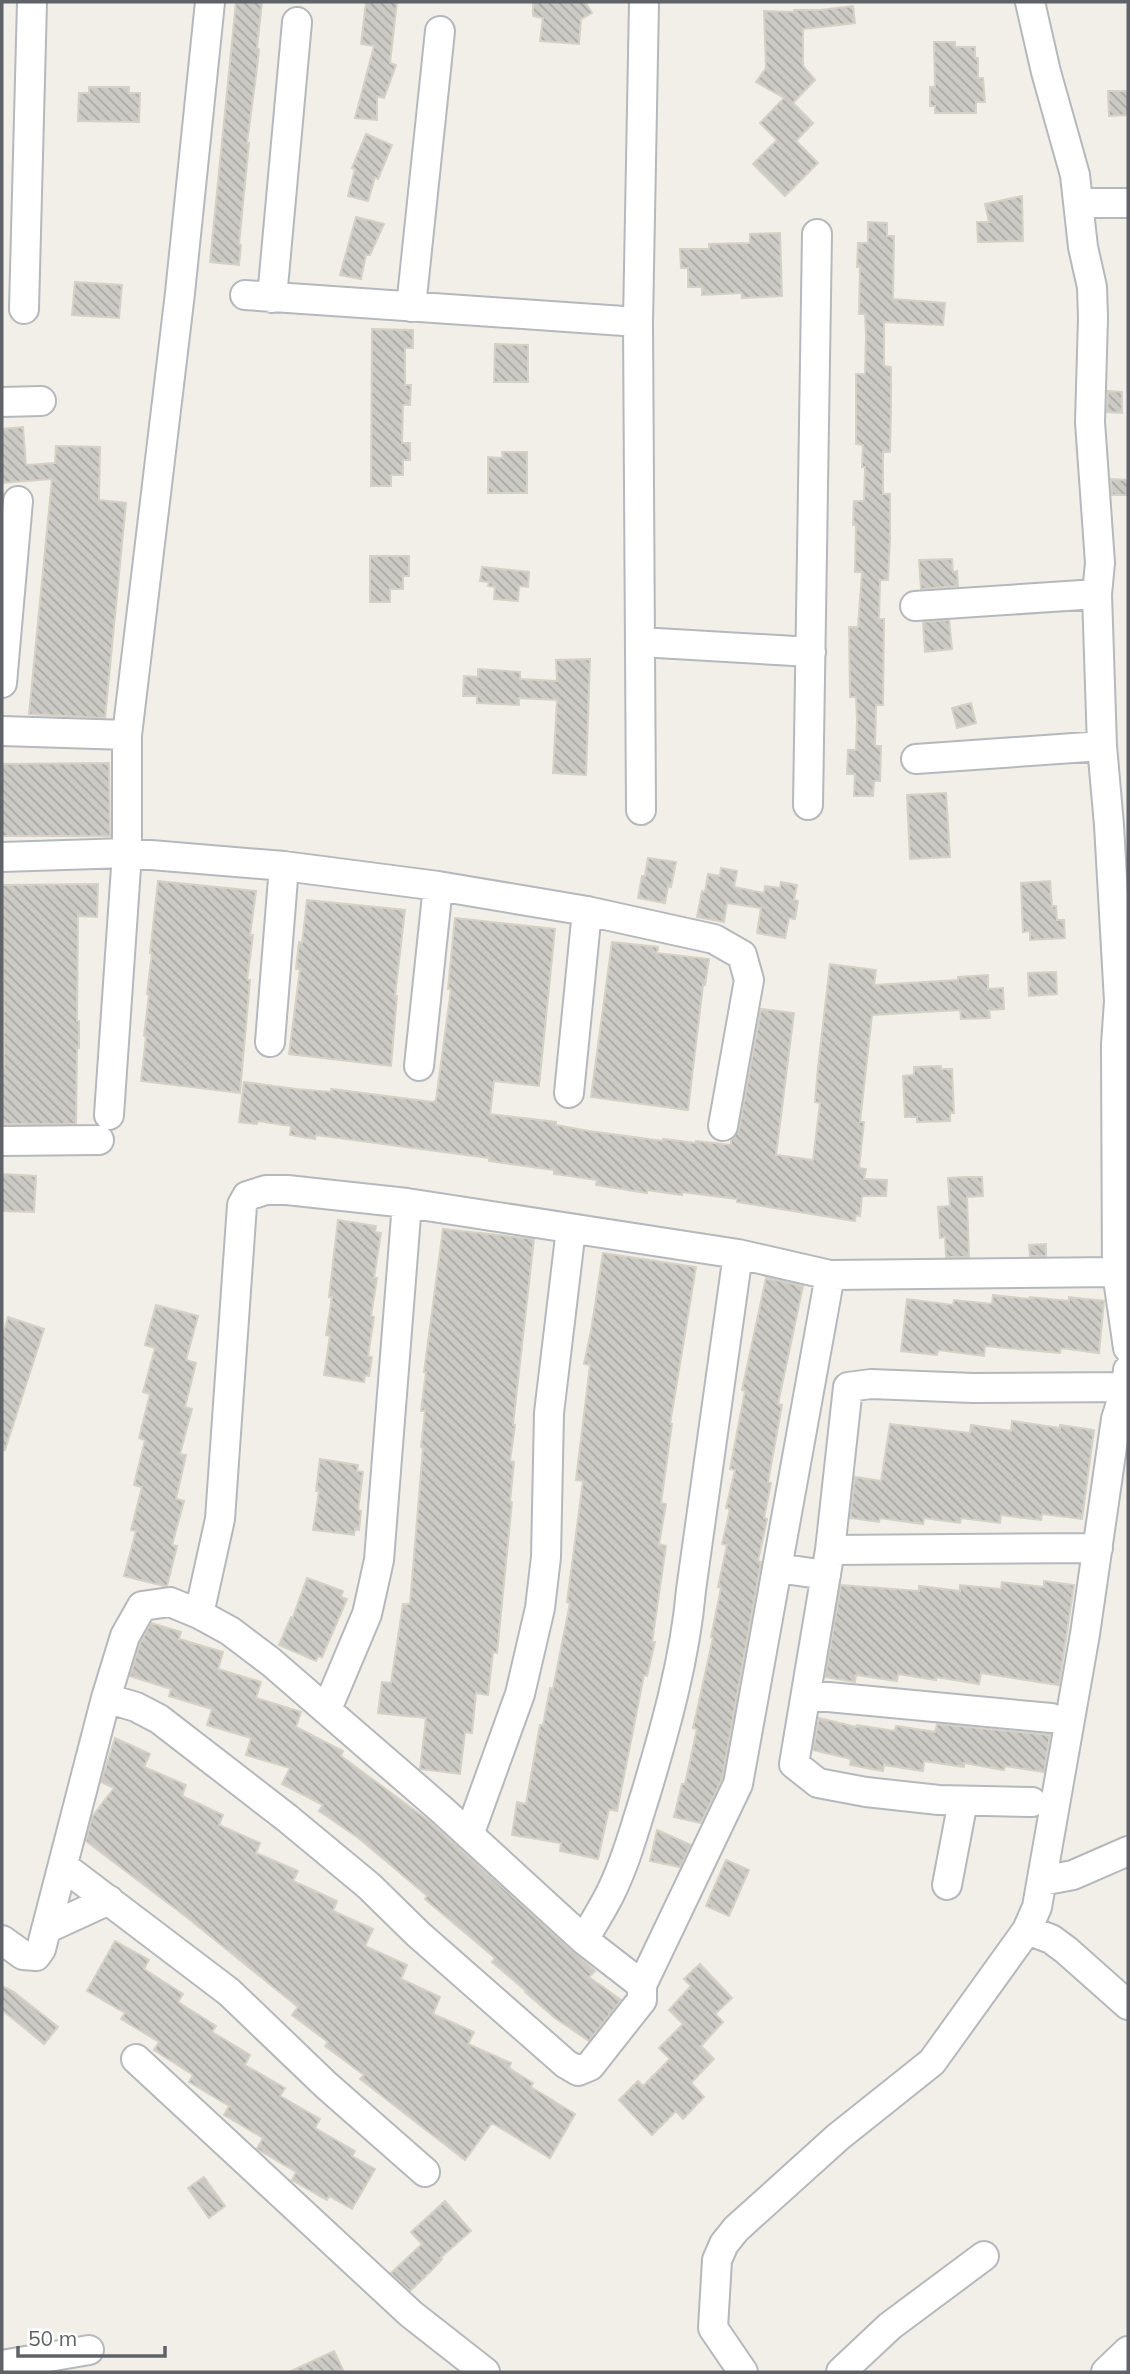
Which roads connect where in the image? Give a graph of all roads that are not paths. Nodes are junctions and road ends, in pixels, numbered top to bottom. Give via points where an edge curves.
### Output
1 (32, 2) edge
2 (210, 2) edge
3 (644, 2) edge
4 (1030, 2) edge
5 (297, 22) dead end
6 (440, 32) dead end
7 (1079, 203) junction
8 (1128, 203) edge
9 (817, 234) dead end
10 (411, 307) junction
11 (24, 309) dead end
12 (638, 321) junction
13 (2, 401) edge
14 (41, 401) dead end
15 (18, 501) dead end
16 (1097, 594) junction
17 (915, 606) dead end
18 (640, 642) junction
19 (811, 652) junction
20 (2, 683) edge
21 (2, 731) edge
22 (127, 734) junction
23 (1102, 746) junction
24 (916, 759) dead end
25 (808, 805) dead end
26 (641, 810) dead end
27 (1119, 824) edge
28 (127, 853) junction
29 (2, 857) edge
30 (284, 866) junction
31 (438, 886) junction
32 (587, 911) junction
33 (270, 1042) dead end
34 (419, 1066) dead end
35 (569, 1093) dead end
36 (723, 1126) dead end
37 (2, 1141) edge
38 (1123, 1168) edge
39 (407, 1203) junction
40 (571, 1228) junction
41 (738, 1254) junction
42 (1117, 1272) junction
43 (830, 1275) junction
44 (1128, 1339) edge
45 (1128, 1381) edge
46 (1098, 1548) junction
47 (828, 1562) junction
48 (777, 1569) junction
49 (199, 1614) junction
50 (807, 1695) junction
51 (106, 1698) junction
52 (327, 1709) junction
53 (1051, 1718) dead end
54 (963, 1801) junction
55 (1032, 1802) dead end
56 (469, 1835) junction
57 (1128, 1851) edge
58 (63, 1866) junction
59 (1042, 1881) junction
60 (947, 1885) dead end
61 (109, 1900) junction
62 (46, 1929) junction
63 (1027, 1930) junction
64 (2, 1940) edge
65 (584, 1940) junction
66 (642, 1985) junction
67 (1128, 2005) edge
68 (136, 2059) dead end
69 (425, 2172) dead end
70 (984, 2256) dead end
71 (89, 2350) dead end
72 (1128, 2351) edge
73 (2, 2365) edge
74 (485, 2372) edge
75 (743, 2372) edge
76 (841, 2372) edge
77 (1106, 2372) edge

1 - 11 street
2 - 22 street
3 - 12 street
4 - 7 street
5 - 10 street via 258,297
6 - 10 street
7 - 8 street
7 - 16 street via 1092,287 1090,422 1100,563
9 - 19 street
10 - 12 street
12 - 18 street
13 - 14 street
15 - 20 street
16 - 17 street
16 - 23 street
18 - 19 street
18 - 26 street
19 - 25 street
21 - 22 street
22 - 28 street
23 - 24 street
23 - 27 street
27 - 38 street via 1116,1045
28 - 29 street
28 - 30 street
28 - 37 street via 104,1128
30 - 31 street
30 - 33 street
31 - 32 street
31 - 34 street
32 - 35 street
32 - 36 street via 714,939 742,955 749,980
38 - 42 street
39 - 40 street
39 - 49 street via 266,1190 247,1196 242,1205 220,1519
39 - 52 street via 379,1560 367,1614
40 - 41 street
40 - 56 street via 549,1413 546,1557 540,1608 520,1694
41 - 43 street
41 - 65 street via 680,1665 630,1844 610,1894
42 - 43 street
42 - 44 street
43 - 48 street
45 - 46 street via 1116,1419
45 - 47 street via 973,1388 848,1387
46 - 47 street
46 - 59 street
47 - 48 street
47 - 50 street
48 - 66 street via 738,1784
49 - 51 street via 170,1602 142,1606 125,1636
49 - 52 street via 261,1654
50 - 53 street
50 - 54 street via 794,1764 818,1783 866,1793
51 - 58 street
51 - 66 street via 149,1712 286,1818 578,2071 590,2066 638,2007
52 - 56 street
54 - 55 street
54 - 60 street
56 - 65 street
57 - 59 street via 1073,1875
58 - 61 street
58 - 62 street
59 - 63 street
61 - 62 street
61 - 69 street via 229,1992
62 - 64 street via 36,1956 23,1955
63 - 67 street via 1066,1950
63 - 75 street via 932,2062 838,2137 724,2245 715,2271 713,2328
65 - 66 street
68 - 74 street via 411,2314
70 - 76 street via 890,2326
71 - 73 street
72 - 77 street

